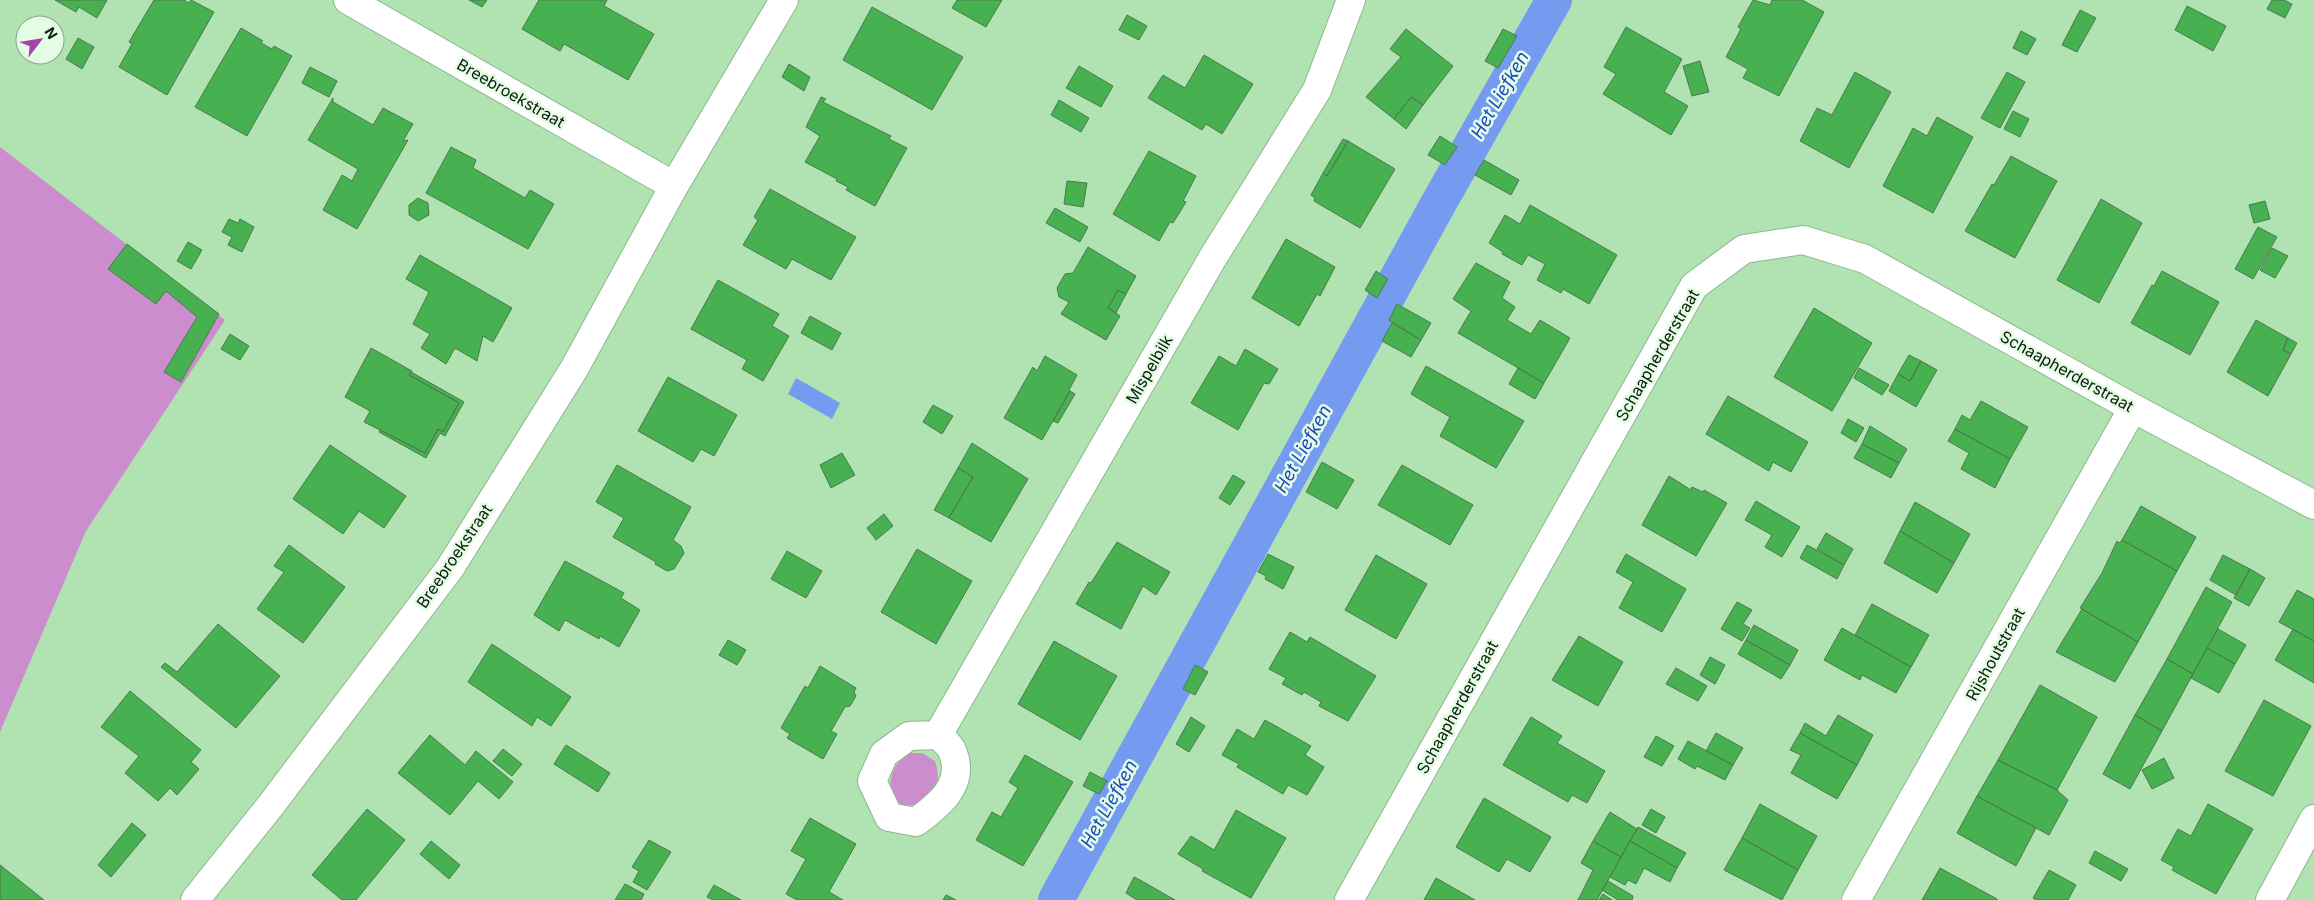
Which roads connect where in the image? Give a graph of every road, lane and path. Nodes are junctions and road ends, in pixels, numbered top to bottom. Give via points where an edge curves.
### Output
1 (348, 0) edge
2 (784, 0) edge
3 (1351, 0) edge
4 (674, 186) junction
5 (2133, 408) junction
6 (2314, 505) edge
7 (938, 735) dead end
8 (2314, 819) edge
9 (195, 900) edge
10 (1349, 900) edge
11 (1856, 900) edge
12 (2270, 900) edge

1 - 4 street, Breebroekstraat
2 - 4 street, Breebroekstraat
3 - 7 street, Mispelbilk via 1317,90 1212,259
4 - 9 street, Breebroekstraat via 574,369 450,568
5 - 6 street, Schaapherderstraat
5 - 10 street, Schaapherderstraat via 1865,259 1803,240 1744,249 1694,286
5 - 11 street, Rijshoutstraat
8 - 12 street

